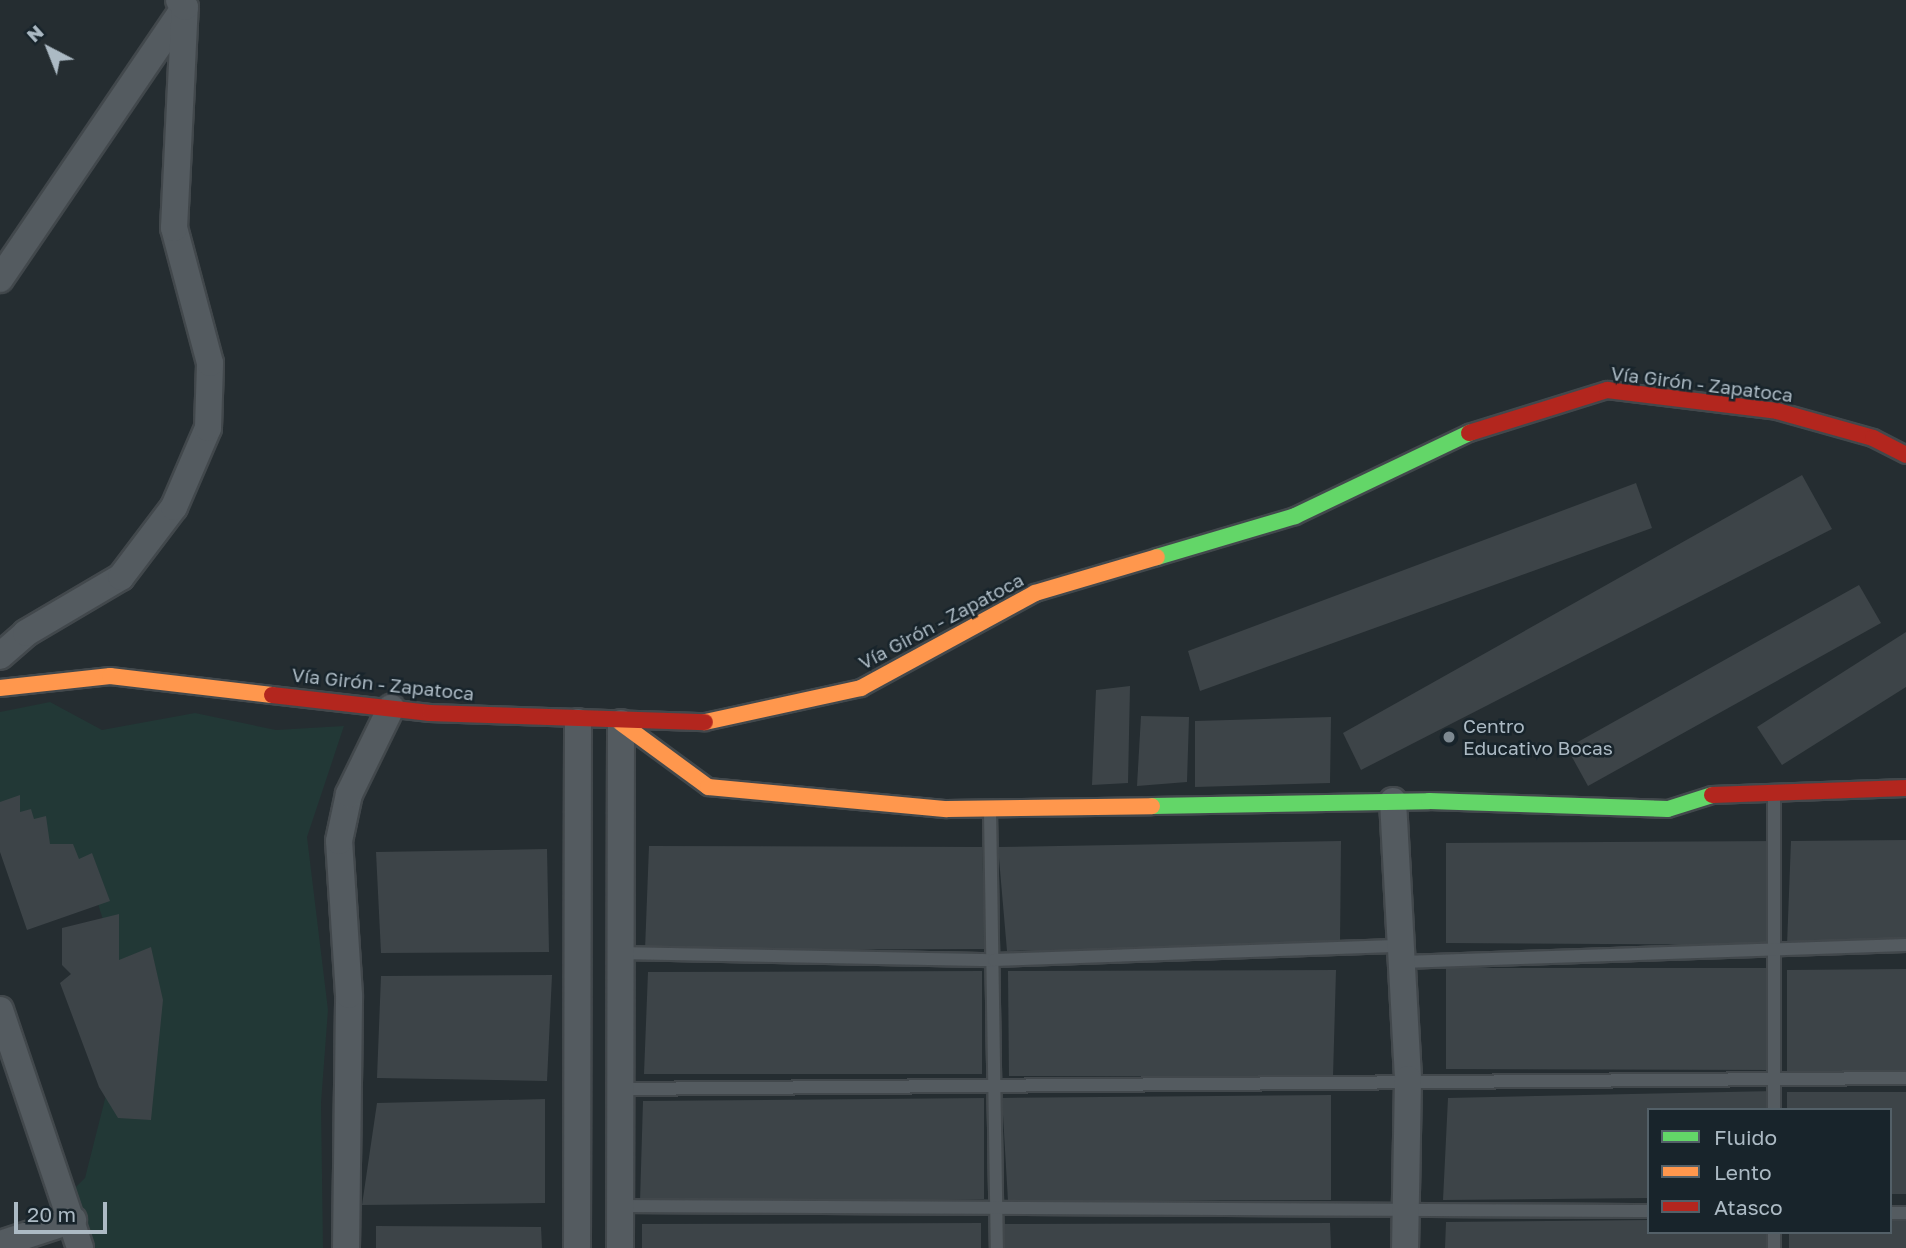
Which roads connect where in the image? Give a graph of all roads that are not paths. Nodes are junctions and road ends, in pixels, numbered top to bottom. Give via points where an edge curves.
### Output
1 (184, 2) edge
2 (0, 279) edge
3 (1906, 455) edge
4 (0, 656) edge
5 (0, 688) edge
6 (391, 708) junction
7 (578, 722) junction
8 (621, 723) junction
9 (1906, 789) edge
10 (1774, 793) junction
11 (1392, 801) junction
12 (990, 808) junction
13 (1906, 946) edge
14 (1774, 950) junction
15 (618, 953) junction
16 (1402, 954) junction
17 (994, 960) junction
18 (0, 1010) edge
19 (1906, 1078) edge
20 (1408, 1079) junction
21 (1774, 1079) junction
22 (995, 1087) junction
23 (617, 1089) junction
24 (1774, 1108) edge
25 (619, 1206) junction
26 (997, 1209) junction
27 (1409, 1209) junction
28 (1647, 1211) edge
29 (73, 1220) junction
30 (0, 1244) edge
31 (80, 1248) edge
32 (346, 1248) edge
33 (577, 1248) edge
34 (620, 1248) edge
35 (997, 1248) edge
36 (1405, 1248) edge

1 - 2 street
1 - 4 street via 174,228 210,363 208,428 174,507 121,577 26,633
3 - 8 main road, Vía Girón - Zapatoca via 1874,439 1777,411 1607,390 1478,429 1294,516 1035,593 861,688 805,705 686,725
5 - 6 main road, Vía Girón - Zapatoca via 110,676
6 - 7 main road, Vía Girón - Zapatoca
6 - 32 street via 349,794 340,841 349,995
7 - 8 main road, Vía Girón - Zapatoca
7 - 33 street
8 - 12 main road via 708,787 808,801
8 - 15 street
9 - 10 main road
10 - 11 main road via 1718,793 1668,809
10 - 14 lane
11 - 12 main road
11 - 16 street
12 - 17 lane
13 - 14 lane
14 - 16 lane
14 - 21 lane
15 - 17 lane
15 - 23 street
16 - 17 lane
16 - 20 street
17 - 22 lane
18 - 29 street
19 - 21 lane
20 - 21 lane
20 - 22 lane
20 - 27 street
21 - 24 lane
22 - 23 lane
22 - 26 lane
23 - 25 street
25 - 26 lane
25 - 34 street
26 - 27 lane
26 - 35 lane
27 - 28 lane
27 - 36 street
29 - 30 street
29 - 31 street

